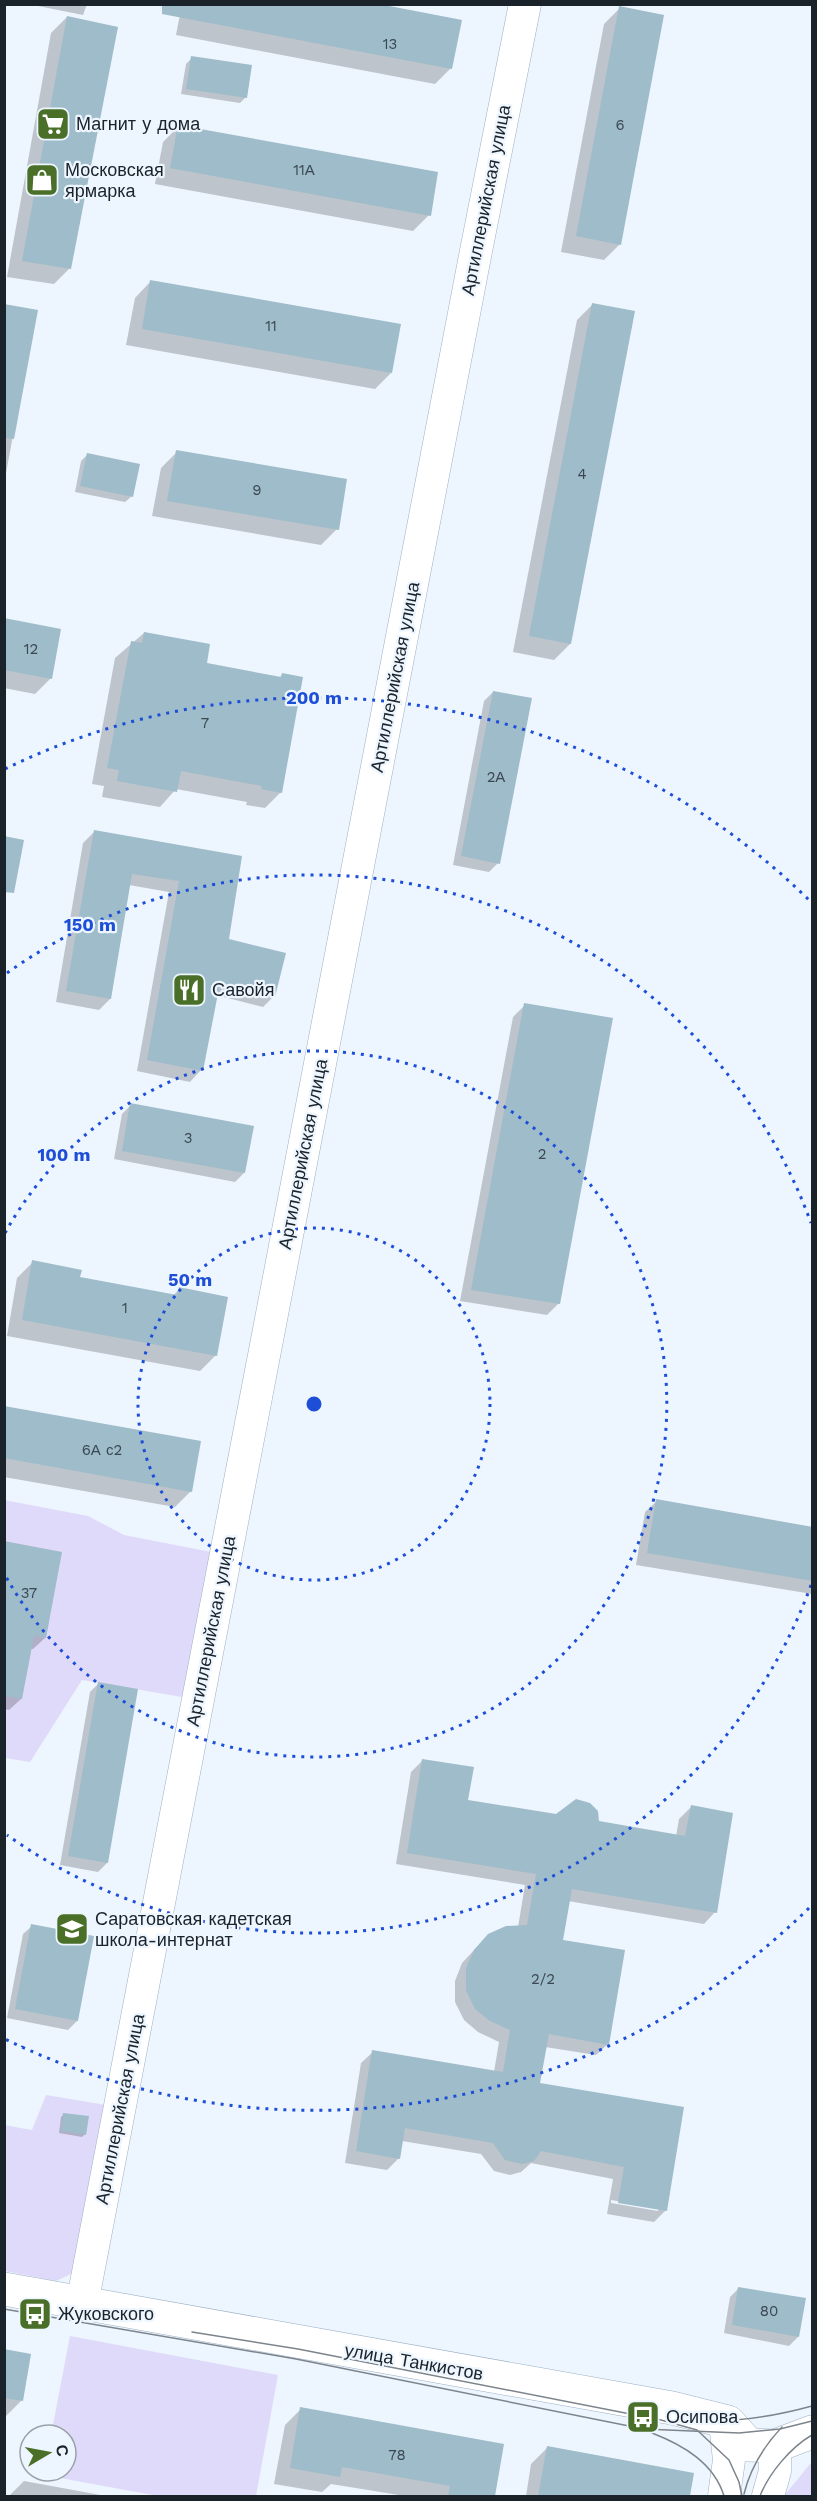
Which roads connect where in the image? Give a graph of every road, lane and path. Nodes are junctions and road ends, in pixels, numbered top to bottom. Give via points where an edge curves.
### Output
1 (525, 4) edge
2 (4, 2289) edge
3 (82, 2304) junction
4 (813, 2432) edge
5 (745, 2443) junction
6 (724, 2496) edge
7 (768, 2496) edge

1 - 3 street, Артиллерийская улица
2 - 3 main road, улица Танкистов
3 - 5 main road, улица Танкистов via 672,2408
4 - 5 main road
5 - 6 street
5 - 7 street via 775,2470

